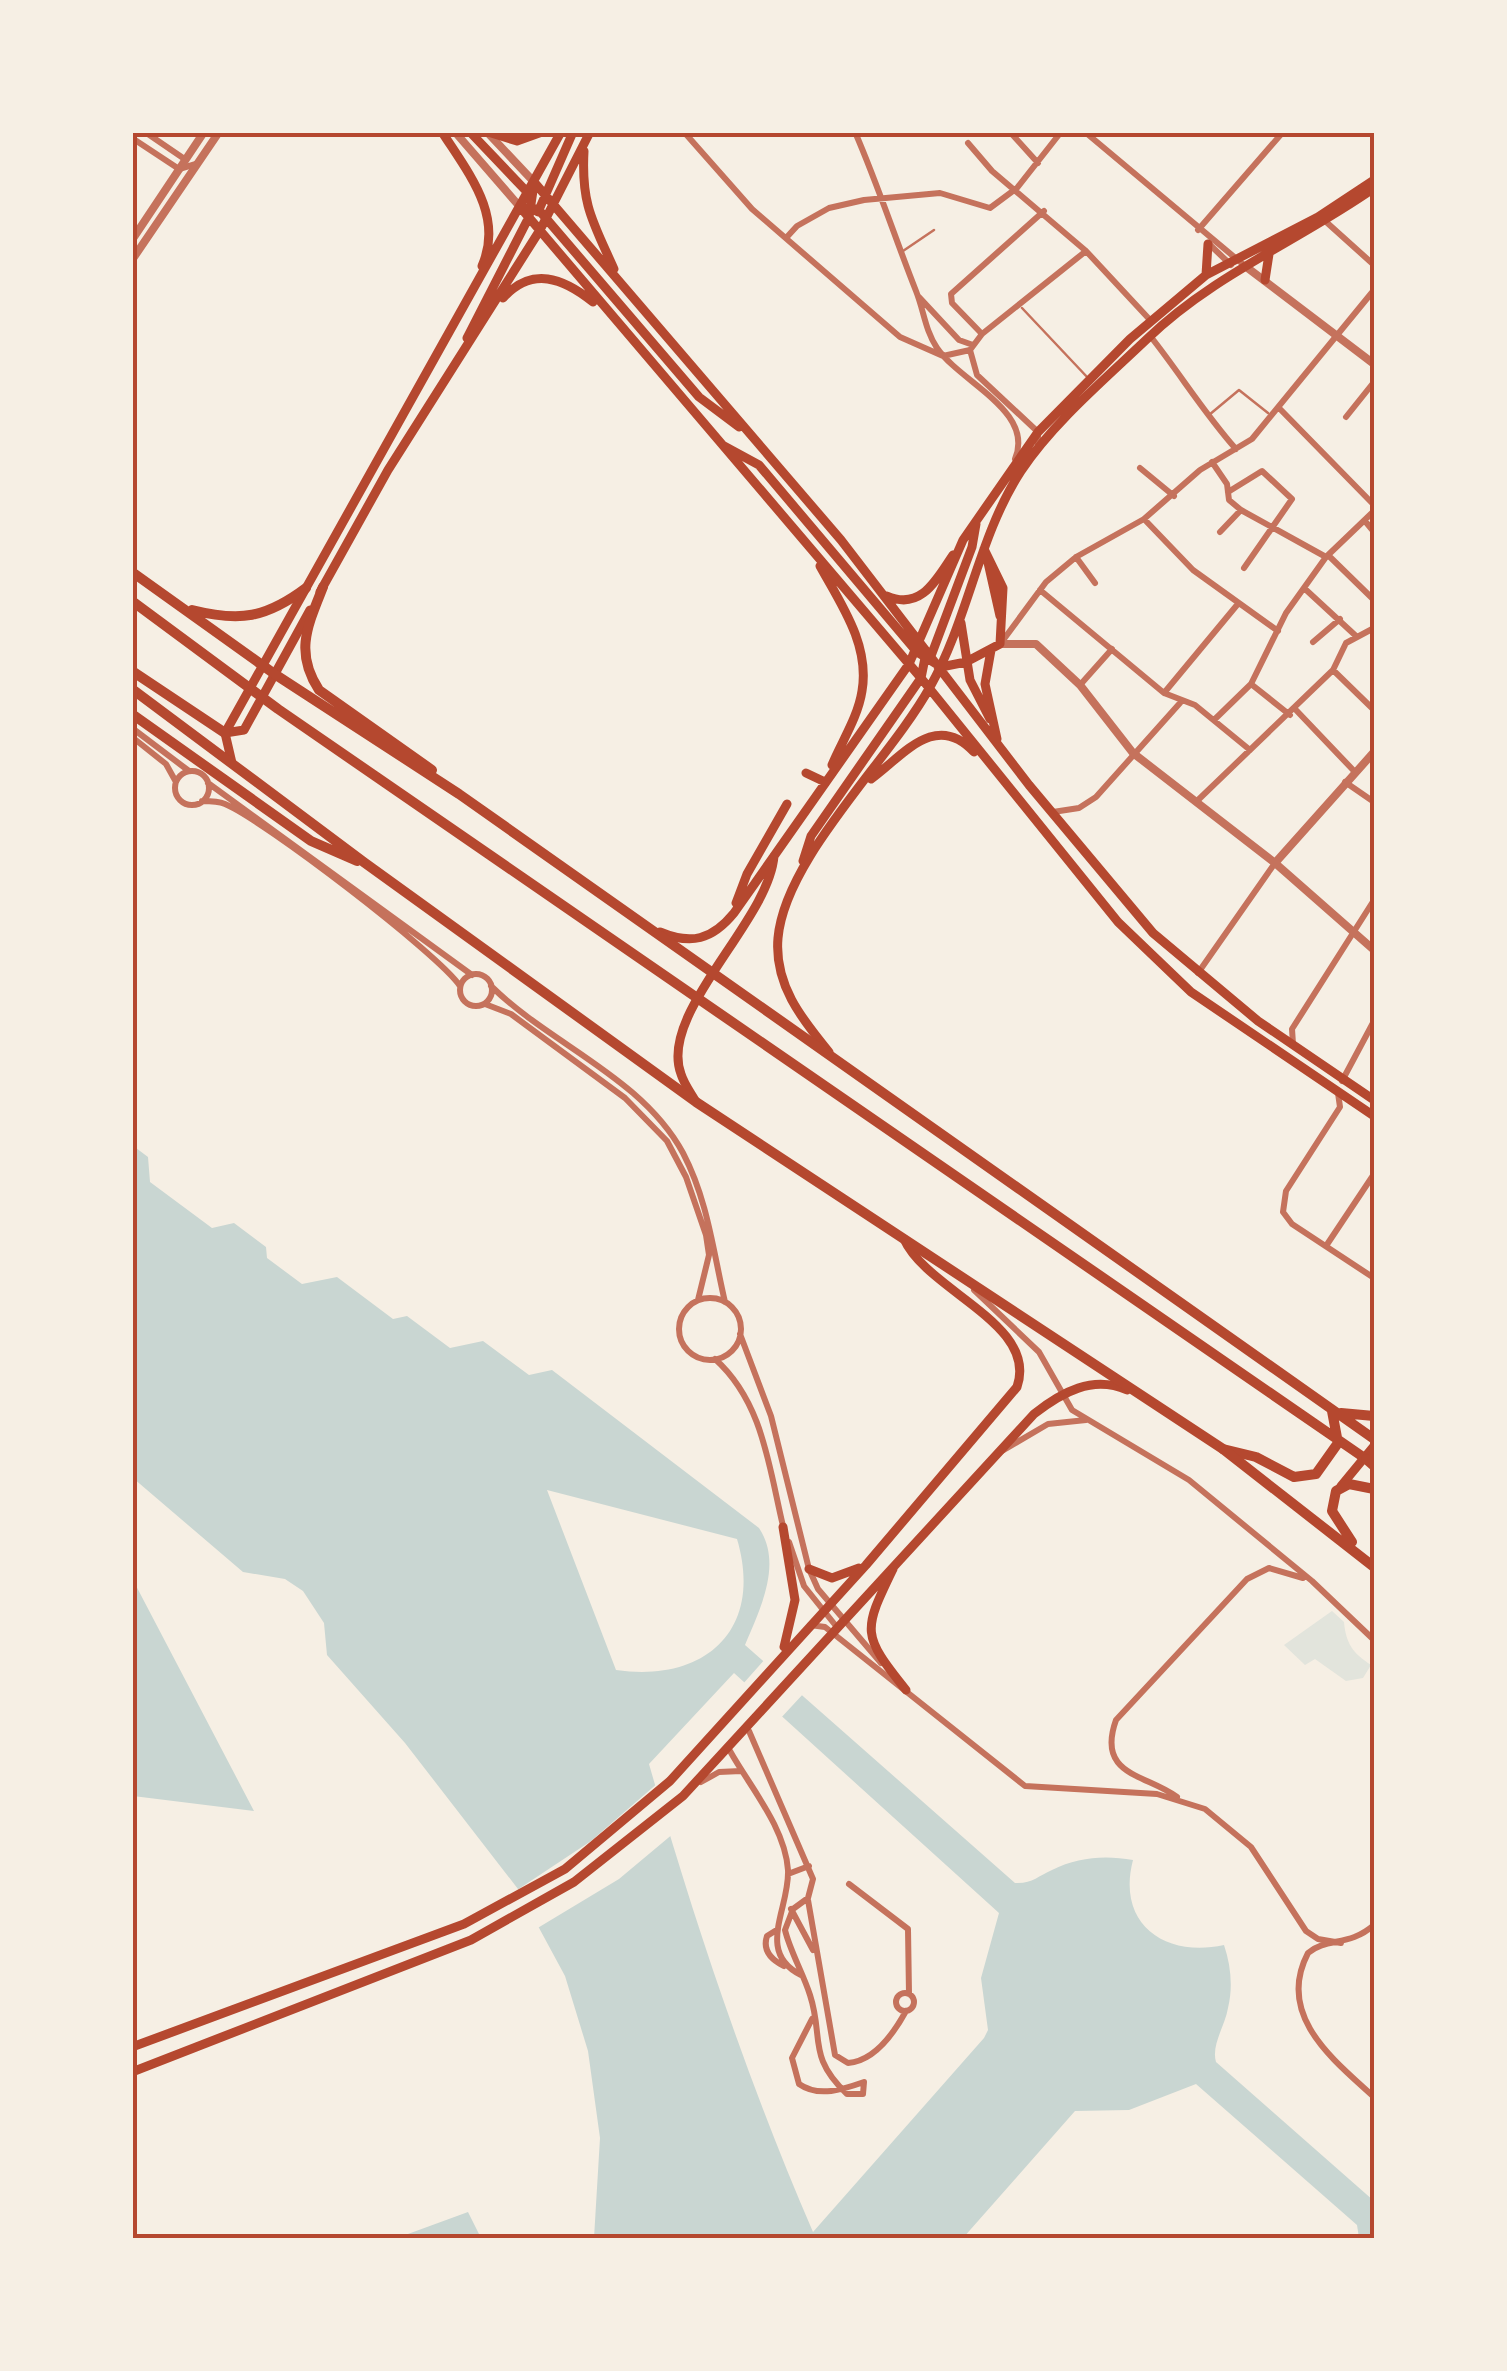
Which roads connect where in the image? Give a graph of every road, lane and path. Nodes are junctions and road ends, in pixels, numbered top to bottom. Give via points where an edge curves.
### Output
1 (145, 132) edge
2 (204, 132) edge
3 (218, 132) edge
4 (442, 132) edge
5 (455, 132) edge
6 (470, 132) edge
7 (488, 132) edge
8 (542, 132) edge
9 (561, 132) edge
10 (573, 132) edge
11 (590, 132) edge
12 (684, 132) edge
13 (856, 132) edge
14 (1010, 132) edge
15 (1061, 132) edge
16 (1084, 132) edge
17 (1283, 132) edge
18 (132, 138) edge
19 (968, 143) dead end
20 (584, 146) junction
21 (1038, 163) junction
22 (191, 166) junction
23 (180, 169) junction
24 (1374, 180) edge
25 (534, 182) junction
26 (1017, 188) junction
27 (1374, 188) edge
28 (885, 202) junction
29 (535, 203) junction
30 (520, 206) junction
31 (553, 206) junction
32 (1044, 211) junction
33 (546, 218) junction
34 (1323, 219) junction
35 (540, 230) junction
36 (934, 230) dead end
37 (1198, 230) junction
38 (786, 238) junction
39 (132, 240) edge
40 (1208, 244) junction
41 (902, 252) junction
42 (1086, 252) junction
43 (1270, 253) junction
44 (1230, 259) junction
45 (132, 260) edge
46 (1374, 265) edge
47 (1242, 268) junction
48 (1206, 276) junction
49 (619, 280) junction
50 (1265, 280) junction
51 (476, 288) junction
52 (1374, 290) edge
53 (918, 296) junction
54 (1018, 304) junction
55 (610, 315) junction
56 (488, 316) junction
57 (1151, 321) junction
58 (1336, 332) junction
59 (982, 334) junction
60 (1150, 336) junction
61 (972, 347) junction
62 (461, 352) junction
63 (942, 356) junction
64 (1374, 364) edge
65 (1090, 379) junction
66 (1374, 382) edge
67 (1280, 410) junction
68 (1207, 417) junction
69 (1346, 417) dead end
70 (1273, 418) junction
71 (749, 432) junction
72 (1038, 432) junction
73 (721, 445) junction
74 (1236, 450) junction
75 (1034, 455) junction
76 (1015, 460) junction
77 (1212, 462) junction
78 (1140, 468) dead end
79 (1228, 492) junction
80 (1174, 496) junction
81 (1374, 508) edge
82 (1241, 510) junction
83 (978, 519) junction
84 (1144, 519) junction
85 (1365, 521) junction
86 (1273, 528) junction
87 (1220, 532) dead end
88 (1374, 532) edge
89 (962, 540) junction
90 (808, 546) junction
91 (984, 550) junction
92 (1327, 556) junction
93 (1076, 557) junction
94 (1244, 568) dead end
95 (132, 572) edge
96 (1095, 582) dead end
97 (323, 587) junction
98 (306, 588) junction
99 (1304, 588) junction
100 (1040, 590) junction
101 (885, 595) junction
102 (1374, 600) edge
103 (132, 602) edge
104 (1237, 605) junction
105 (187, 609) junction
106 (960, 618) junction
107 (1340, 619) junction
108 (1374, 628) edge
109 (1278, 631) junction
110 (1356, 636) junction
111 (922, 640) junction
112 (1313, 642) dead end
113 (996, 647) junction
114 (1112, 649) junction
115 (917, 652) junction
116 (929, 658) junction
117 (966, 662) junction
118 (909, 664) junction
119 (262, 665) junction
120 (940, 667) junction
121 (1334, 670) junction
122 (132, 672) edge
123 (276, 674) junction
124 (922, 678) junction
125 (1251, 684) junction
126 (1080, 685) junction
127 (930, 688) junction
128 (132, 689) edge
129 (248, 689) junction
130 (1164, 693) junction
131 (262, 698) junction
132 (1181, 702) junction
133 (1374, 710) edge
134 (1292, 712) junction
135 (132, 714) edge
136 (990, 719) junction
137 (1214, 720) junction
138 (132, 728) edge
139 (225, 733) junction
140 (132, 737) edge
141 (999, 746) junction
142 (1250, 750) junction
143 (1374, 752) edge
144 (1133, 754) junction
145 (232, 763) junction
146 (190, 771) junction
147 (1355, 772) junction
148 (806, 774) dead end
149 (827, 779) junction
150 (176, 782) junction
151 (1346, 782) junction
152 (208, 783) junction
153 (864, 784) junction
154 (842, 790) junction
155 (458, 794) junction
156 (814, 796) junction
157 (1016, 796) junction
158 (854, 798) junction
159 (202, 801) junction
160 (1197, 801) junction
161 (1374, 802) edge
162 (787, 804) dead end
163 (831, 806) junction
164 (1051, 813) junction
165 (843, 814) junction
166 (774, 853) junction
167 (1274, 863) junction
168 (365, 864) junction
169 (802, 867) junction
170 (1374, 900) edge
171 (734, 913) junction
172 (648, 927) junction
173 (1356, 930) junction
174 (1374, 950) edge
175 (1198, 973) junction
176 (472, 974) junction
177 (712, 975) junction
178 (460, 986) junction
179 (491, 986) junction
180 (696, 1000) junction
181 (484, 1004) junction
182 (1374, 1021) edge
183 (1294, 1048) junction
184 (838, 1062) junction
185 (1342, 1081) junction
186 (1338, 1093) junction
187 (1374, 1100) edge
188 (696, 1102) junction
189 (1374, 1116) edge
190 (1374, 1174) edge
191 (901, 1232) junction
192 (1326, 1246) junction
193 (958, 1274) junction
194 (1374, 1278) edge
195 (698, 1300) junction
196 (725, 1302) junction
197 (740, 1334) junction
198 (715, 1359) junction
199 (1060, 1395) junction
200 (1332, 1410) junction
201 (1170, 1412) junction
202 (1374, 1416) edge
203 (1088, 1420) junction
204 (1374, 1438) edge
205 (1338, 1444) junction
206 (1374, 1446) edge
207 (1224, 1449) junction
208 (1000, 1452) junction
209 (1370, 1462) edge
210 (1374, 1489) edge
211 (1336, 1492) junction
212 (784, 1528) junction
213 (899, 1559) junction
214 (866, 1565) junction
215 (1374, 1567) edge
216 (808, 1569) junction
217 (1312, 1581) junction
218 (826, 1608) junction
219 (807, 1626) junction
220 (836, 1626) junction
221 (1374, 1640) edge
222 (776, 1660) junction
223 (906, 1690) junction
224 (760, 1710) junction
225 (749, 1731) junction
226 (730, 1751) junction
227 (741, 1771) junction
228 (701, 1782) junction
229 (1178, 1798) junction
230 (668, 1810) junction
231 (809, 1866) junction
232 (788, 1874) junction
233 (849, 1884) dead end
234 (808, 1898) junction
235 (789, 1908) junction
236 (1374, 1924) edge
237 (1341, 1944) junction
238 (815, 1953) junction
239 (802, 1976) junction
240 (909, 1994) junction
241 (906, 2011) junction
242 (812, 2019) junction
243 (132, 2047) edge
244 (132, 2072) edge
245 (1374, 2097) edge

1 - 22 street
2 - 22 street
3 - 22 street
4 - 51 main road via 489,215 491,246
5 - 30 street
6 - 29 main road
7 - 8 main road via 517,142
7 - 25 street
9 - 25 main road
10 - 29 main road
11 - 20 main road
12 - 38 street
13 - 28 street
14 - 21 street
15 - 21 street
16 - 37 street
17 - 37 street
18 - 23 street
19 - 26 street
20 - 31 main road
20 - 49 main road via 588,216
21 - 26 street
22 - 23 street
22 - 45 street
23 - 39 street
24 - 34 main road
25 - 29 main road
26 - 28 street via 990,208 940,193
26 - 32 street
27 - 34 main road
28 - 38 street via 829,208
28 - 41 street
29 - 30 main road
29 - 31 main road
29 - 33 main road
29 - 35 main road
29 - 62 main road
30 - 51 main road
31 - 33 main road
31 - 49 main road
32 - 42 street
32 - 59 street via 951,294
33 - 35 main road
33 - 71 main road via 699,398
34 - 43 main road
34 - 44 main road
34 - 46 street
35 - 55 main road
35 - 56 main road
36 - 41 lane
37 - 40 street
37 - 44 street
38 - 63 street via 900,337
40 - 44 street
40 - 48 main road
41 - 53 street
42 - 54 street
42 - 57 street
43 - 47 main road
43 - 50 main road
44 - 47 street
44 - 48 main road
47 - 50 street
47 - 60 main road
48 - 57 main road
49 - 71 main road
50 - 58 street
51 - 98 main road
52 - 58 street
53 - 61 street
53 - 63 street via 922,320
54 - 59 street
54 - 65 lane
55 - 56 main road via 549,277 523,281
55 - 73 main road
56 - 62 main road
57 - 65 main road
58 - 64 street
58 - 67 street
59 - 61 street
60 - 68 street
60 - 75 main road
61 - 63 street
61 - 72 street via 977,375
62 - 97 main road
63 - 76 street via 1016,423 1021,444
65 - 72 main road
66 - 69 street
67 - 70 street
67 - 81 street
68 - 70 lane via 1239,390
68 - 74 street
70 - 74 street
71 - 101 main road
72 - 75 street
72 - 76 main road
73 - 90 main road
73 - 115 main road via 759,464
74 - 77 street
75 - 91 main road via 994,520
76 - 83 main road
77 - 79 street
77 - 80 street
78 - 80 street
79 - 82 street
79 - 86 street via 1262,471 1292,498
80 - 84 street
81 - 85 street
82 - 86 street
82 - 87 street
83 - 89 main road
83 - 116 main road
84 - 93 street
84 - 104 street
85 - 88 street
85 - 92 street
86 - 92 street
86 - 94 street
89 - 101 main road via 916,600
89 - 111 main road
90 - 118 main road
90 - 149 main road via 844,608 862,667 862,693
91 - 106 main road
91 - 113 main road via 1000,612
92 - 99 street
92 - 102 street
93 - 96 street
93 - 100 street
95 - 105 highway
97 - 123 main road
97 - 155 highway via 304,634 304,660 319,690 410,751
98 - 105 highway via 260,617
98 - 119 main road
99 - 107 street
99 - 109 street
100 - 113 street
100 - 114 street
101 - 111 main road
103 - 129 highway
104 - 109 street
104 - 130 street
105 - 119 highway
106 - 117 main road
106 - 120 main road
107 - 110 street
107 - 112 street
108 - 110 street
109 - 125 street
110 - 121 street
111 - 115 main road
111 - 116 main road
113 - 117 main road
113 - 126 street via 1036,644
113 - 136 main road via 985,684
114 - 126 street
114 - 130 street
115 - 116 main road
115 - 118 main road
116 - 120 main road
116 - 124 main road
116 - 127 main road
117 - 120 main road
117 - 136 main road
118 - 124 main road
118 - 149 main road
119 - 123 highway
119 - 129 main road
120 - 127 main road
120 - 141 main road
121 - 133 street
121 - 134 street
122 - 139 highway
123 - 131 main road
123 - 155 highway
124 - 127 main road
124 - 154 main road
125 - 134 street
125 - 137 street
126 - 144 street
127 - 153 main road
127 - 157 main road
128 - 145 highway
129 - 131 highway
129 - 139 main road
130 - 132 street
131 - 139 main road via 244,730
131 - 180 highway
132 - 137 street
132 - 144 street
134 - 142 street
134 - 147 street
135 - 168 highway via 311,841
136 - 141 main road
137 - 142 street
138 - 146 street
139 - 145 main road
140 - 150 street via 166,764
141 - 164 main road
142 - 160 street
143 - 147 street
144 - 160 street
144 - 164 street via 1088,804
145 - 168 highway
146 - 150 street
146 - 152 street
147 - 151 street
148 - 149 main road
149 - 154 main road
149 - 156 main road
150 - 159 street via 184,802
151 - 161 street
151 - 167 street
152 - 159 street
152 - 176 street
153 - 157 main road via 910,744 942,735 967,744
153 - 158 main road
154 - 158 main road
154 - 163 main road
155 - 172 highway
156 - 163 main road
156 - 166 main road
157 - 186 main road via 1096,897 1162,966
158 - 165 main road
159 - 178 street via 232,807 431,954
160 - 167 street
162 - 171 main road
163 - 165 main road
163 - 169 main road via 811,836
164 - 175 main road via 1153,933
165 - 169 main road
166 - 171 main road
166 - 177 main road via 766,891
167 - 173 street
167 - 175 street
168 - 188 highway
169 - 184 main road via 781,919 781,977 795,1008
170 - 173 street
171 - 172 main road via 700,940 677,940
172 - 177 highway
173 - 174 street
173 - 183 street via 1292,1030
175 - 183 main road
176 - 178 street
176 - 179 street
177 - 180 main road
177 - 184 highway
178 - 181 street via 466,1004
179 - 181 street
179 - 196 street via 630,1091 667,1129 709,1219
180 - 188 main road via 679,1065
180 - 205 highway
181 - 195 street via 510,1014 625,1098 667,1141 706,1235 709,1256
182 - 185 street
183 - 185 main road
184 - 200 highway
185 - 187 main road
186 - 189 main road
186 - 192 street via 1340,1107 1281,1202 1285,1218
188 - 191 highway
190 - 192 street
191 - 193 highway
191 - 214 main road via 918,1262 1012,1342 1021,1373 1006,1405
192 - 194 street
193 - 199 street via 1039,1352
193 - 201 highway
195 - 196 street
195 - 198 street via 682,1315 680,1336 693,1354
196 - 197 street via 739,1319
197 - 198 street via 729,1353
197 - 216 street via 772,1416
198 - 212 street via 732,1374 757,1418
199 - 201 main road via 1104,1383
199 - 203 street
199 - 208 main road
200 - 202 highway
200 - 204 highway
200 - 205 highway
201 - 207 highway
203 - 208 street via 1038,1428
203 - 217 street via 1189,1480
205 - 207 highway via 1326,1466 1306,1477
205 - 209 highway
206 - 209 main road
207 - 215 highway
208 - 213 main road
209 - 211 main road
210 - 211 highway via 1349,1484
211 - 215 highway via 1337,1523
212 - 218 street via 804,1586
212 - 222 main road via 795,1600
213 - 220 main road
213 - 223 main road via 870,1623 875,1646
214 - 216 main road via 832,1578
214 - 218 main road
216 - 218 street
217 - 221 street
217 - 229 street via 1269,1568 1247,1579 1116,1720 1112,1746 1126,1772
218 - 219 main road
218 - 220 street
219 - 220 street
219 - 222 main road
220 - 223 street
220 - 223 street
220 - 224 main road
222 - 243 main road via 670,1781 610,1834 515,1898 378,1958
223 - 229 street via 1025,1786
224 - 225 street
224 - 230 main road
225 - 226 street
225 - 231 street
226 - 227 street
226 - 228 street
227 - 228 street
227 - 232 street via 775,1829
228 - 230 street
229 - 237 street via 1205,1809 1251,1847 1306,1931
230 - 244 main road via 574,1882 454,1947
231 - 232 street
231 - 234 street
232 - 235 street
233 - 240 street via 908,1929
234 - 235 street
234 - 238 street
235 - 238 street
235 - 239 street via 784,1930
235 - 239 street via 775,1931 776,1946 788,1969
236 - 237 street
237 - 245 street via 1318,1946 1303,1962 1302,2012 1325,2052
238 - 241 street via 832,2051 842,2062 866,2058
239 - 242 street
240 - 241 street via 914,2003
240 - 241 street via 896,2001
242 - 242 street via 823,2066 844,2091 810,2090 797,2080 794,2053

